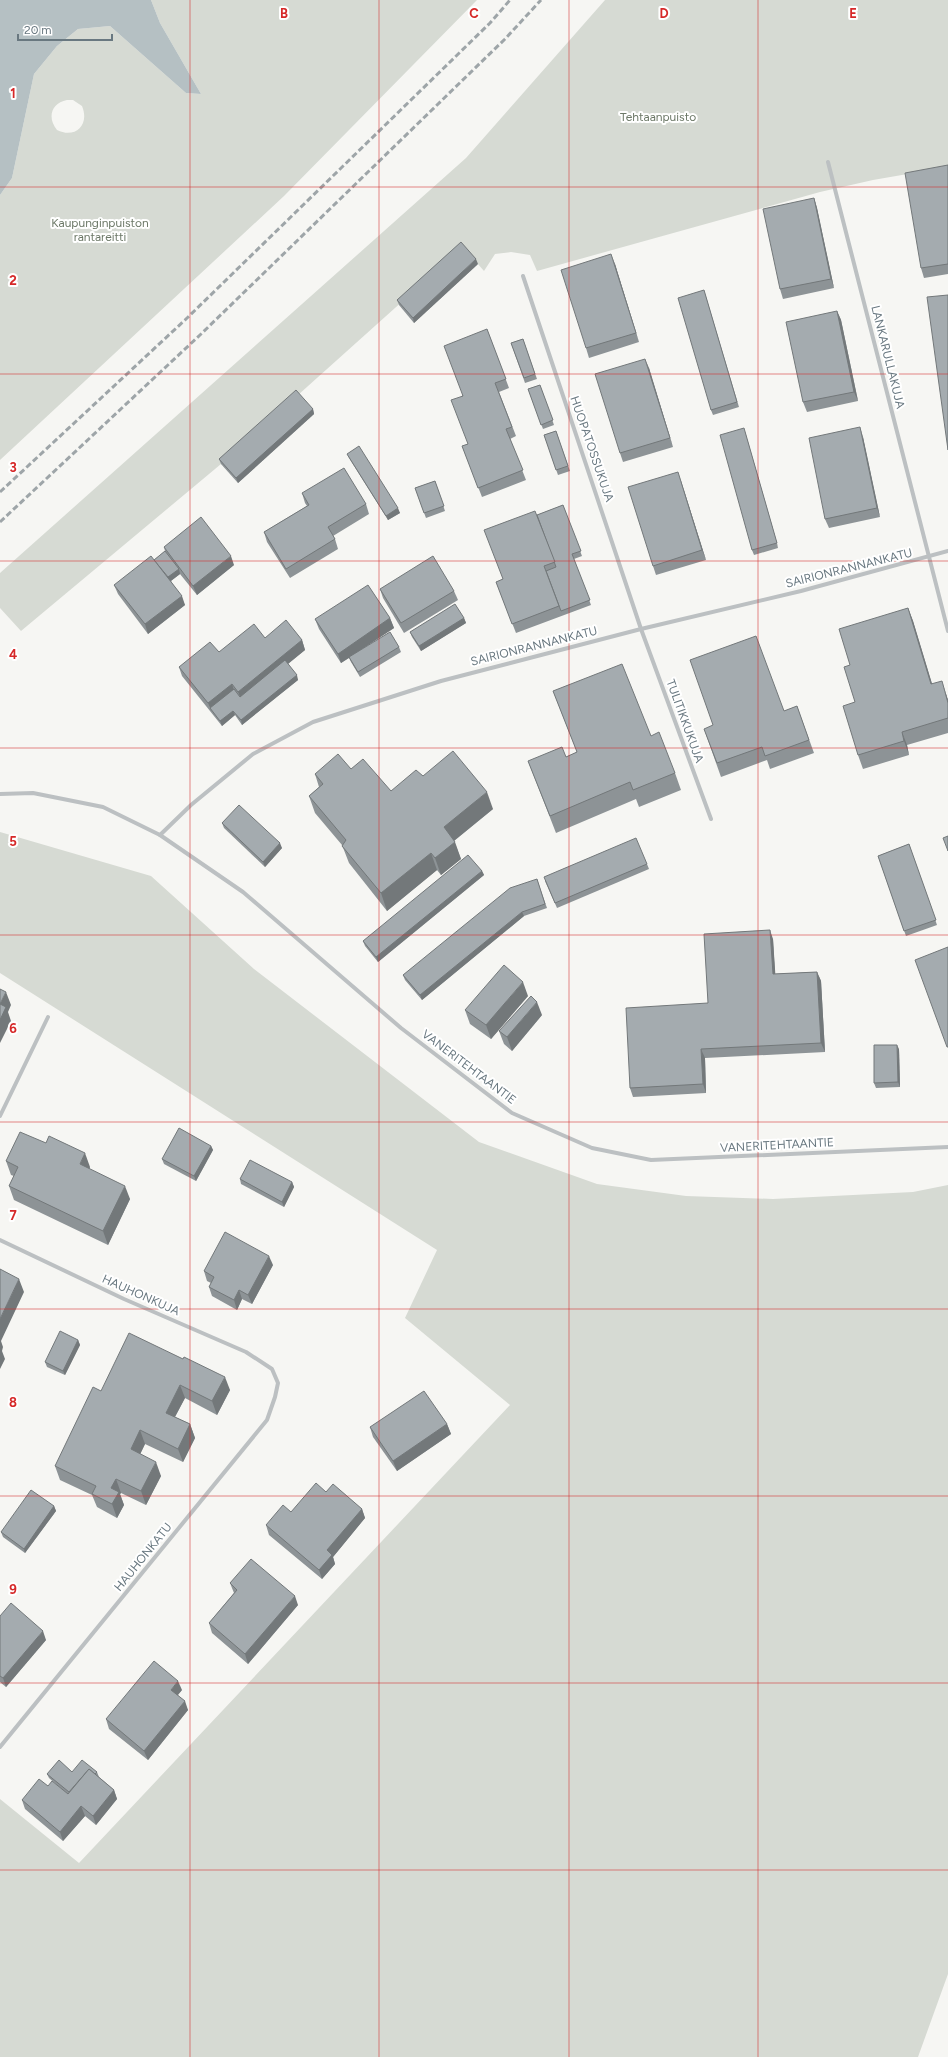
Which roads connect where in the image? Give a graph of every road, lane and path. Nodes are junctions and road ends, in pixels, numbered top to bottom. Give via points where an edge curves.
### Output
1 (828, 162) dead end
2 (523, 276) dead end
3 (948, 551) edge
4 (928, 558) junction
5 (642, 629) junction
6 (948, 631) edge
7 (0, 794) edge
8 (710, 819) dead end
9 (160, 835) junction
10 (48, 1017) dead end
11 (0, 1116) edge
12 (948, 1147) edge
13 (0, 1240) edge
14 (272, 1369) joint
15 (0, 1748) edge

1 - 4 street, LANKARULLAKUJA
2 - 5 street, HUOPATOSSUKUJA
3 - 4 street, SAIRIONRANNANKATU
4 - 5 street, SAIRIONRANNANKATU
4 - 6 street, LANKARULLAKUJA
5 - 8 street, TULITIKKUKUJA
5 - 9 street, SAIRIONRANNANKATU via 441,681 313,722 253,754
7 - 9 street, VANERITEHTAANTIE via 33,793 103,807
9 - 12 street, VANERITEHTAANTIE via 243,892 401,1028 512,1113 592,1148 651,1160
10 - 11 street
13 - 14 street, HAUHONKUJA via 124,1299 246,1352
14 - 15 street, HAUHONKATU via 278,1382 267,1420

